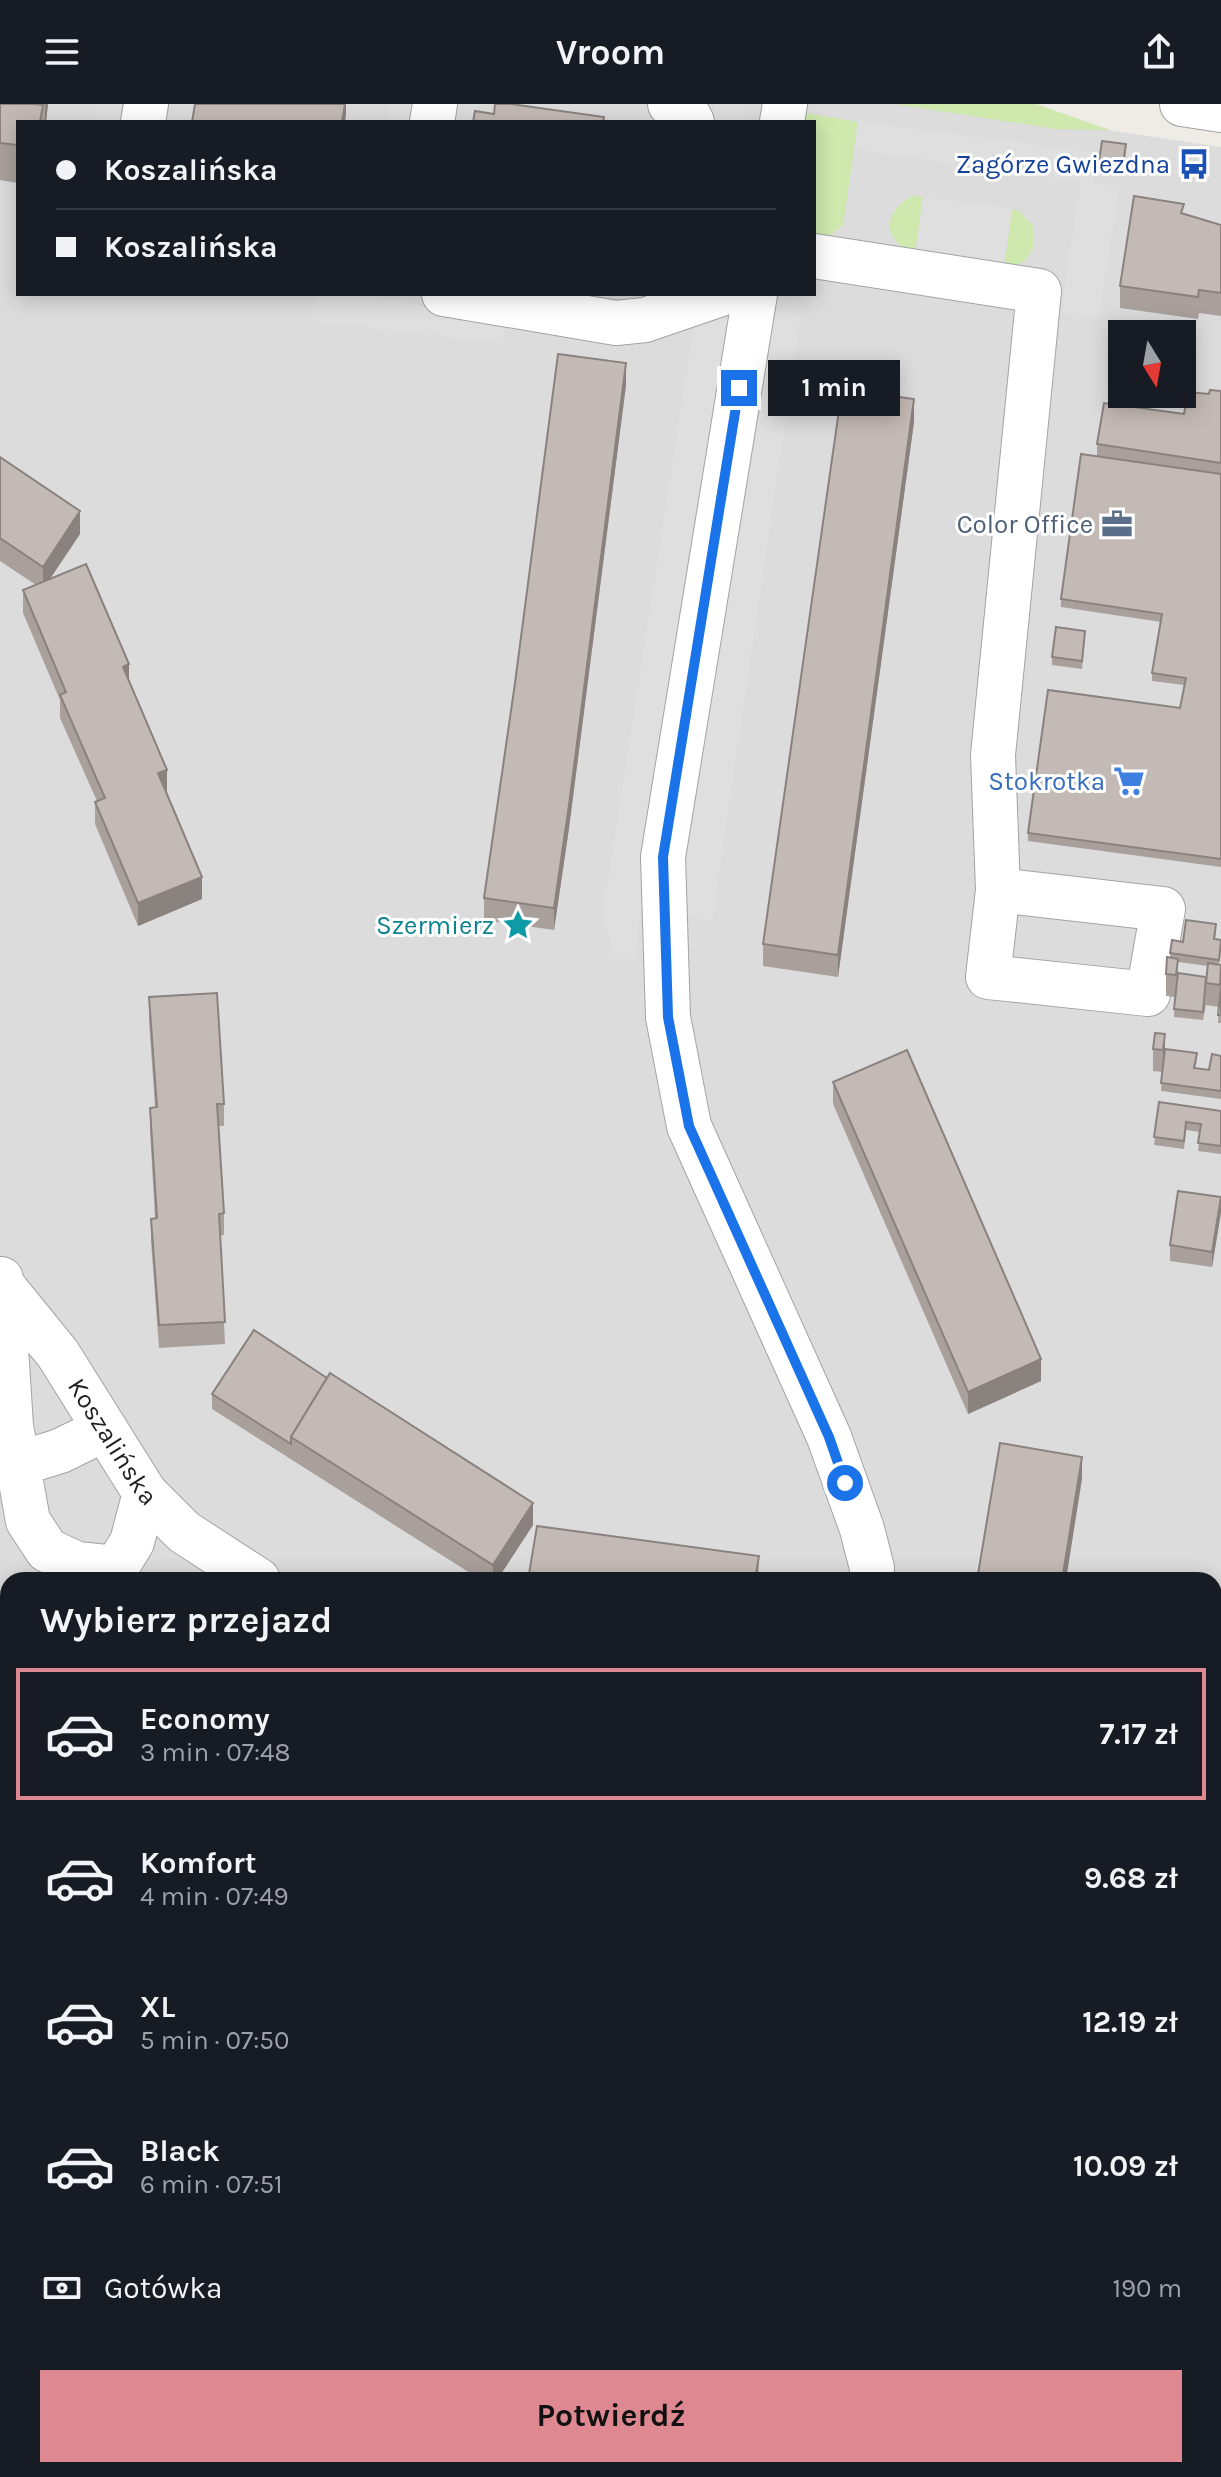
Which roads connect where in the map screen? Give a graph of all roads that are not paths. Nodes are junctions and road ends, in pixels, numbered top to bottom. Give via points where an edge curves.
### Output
1 (670, 104) edge
2 (1182, 104) edge
3 (1221, 110) edge
4 (691, 120) edge
5 (816, 256) edge
6 (456, 296) edge
7 (715, 296) edge
8 (755, 296) edge
9 (998, 890) dead end
10 (1, 1279) edge
11 (105, 1429) junction
12 (18, 1464) junction
13 (145, 1493) junction
14 (111, 1572) edge
15 (121, 1572) edge
16 (246, 1572) edge
17 (872, 1572) edge

1 - 4 street via 686,111
2 - 3 street
5 - 9 street via 1039,291 993,755
6 - 7 street via 616,323 645,320
8 - 17 street via 663,857 668,1017 689,1126 829,1437
10 - 11 street, Koszalińska via 58,1354
10 - 12 street
11 - 12 street
11 - 13 street, Koszalińska
12 - 14 street via 28,1521 47,1550
13 - 15 street
13 - 16 street, Koszalińska via 184,1532

